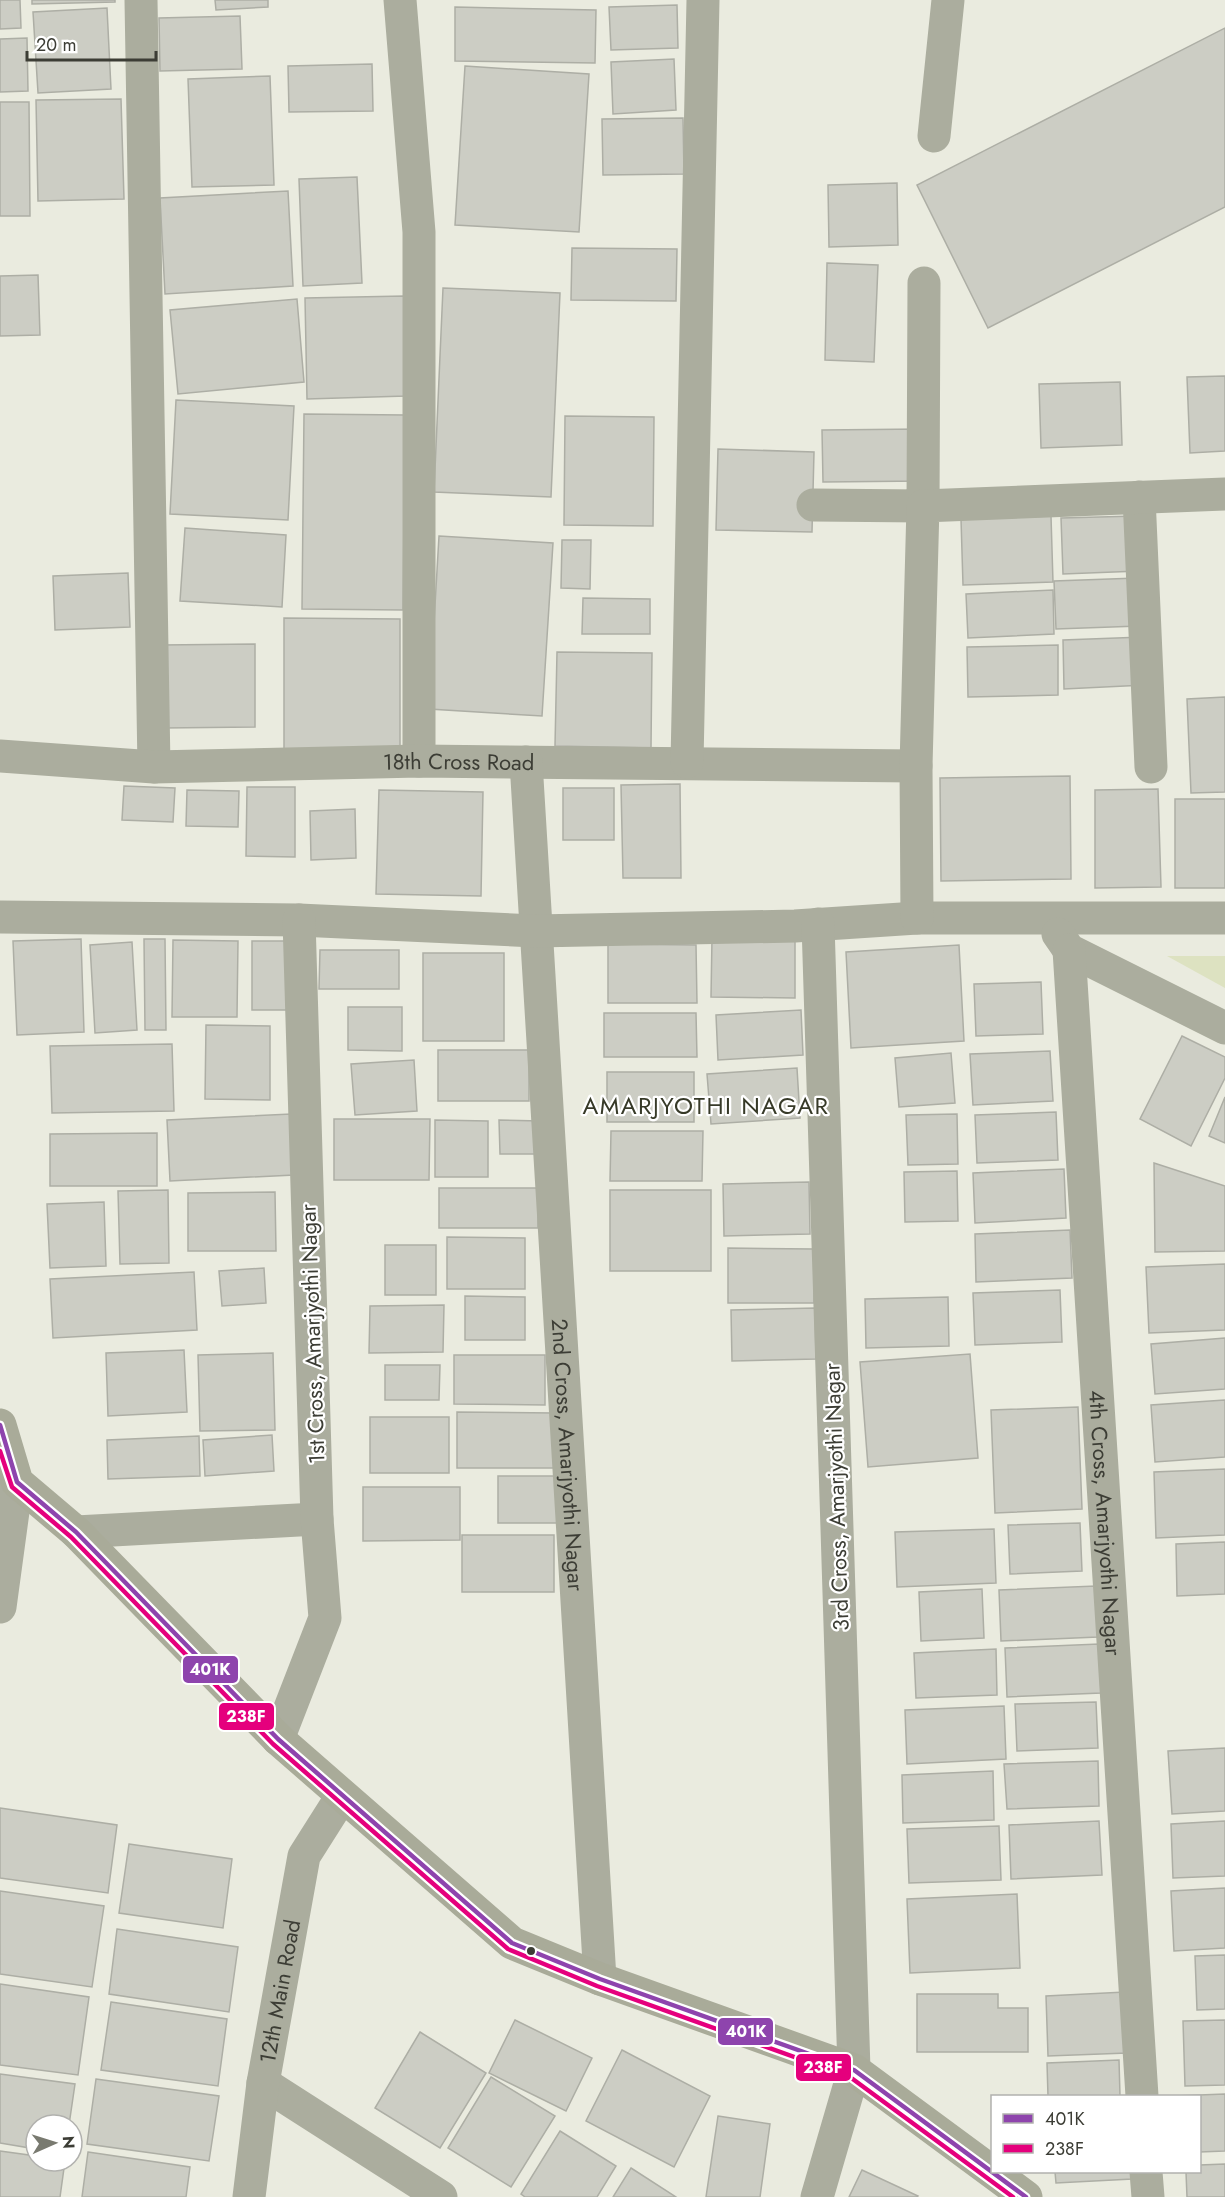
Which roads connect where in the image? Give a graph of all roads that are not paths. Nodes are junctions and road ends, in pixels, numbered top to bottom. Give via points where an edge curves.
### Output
1 (141, 0) edge
2 (400, 0) edge
3 (703, 0) edge
4 (948, 0) edge
5 (934, 136) dead end
6 (924, 283) dead end
7 (1225, 494) edge
8 (1139, 497) junction
9 (813, 505) dead end
10 (923, 506) junction
11 (0, 756) edge
12 (419, 761) junction
13 (526, 762) junction
14 (687, 762) junction
15 (916, 766) junction
16 (154, 767) junction
17 (1151, 767) dead end
18 (0, 917) edge
19 (917, 918) junction
20 (1047, 918) junction
21 (1225, 918) edge
22 (299, 920) junction
23 (818, 924) junction
24 (536, 931) junction
25 (1070, 950) junction
26 (1225, 1028) edge
27 (0, 1425) edge
28 (9, 1479) edge
29 (317, 1519) junction
30 (76, 1532) junction
31 (0, 1606) edge
32 (278, 1739) junction
33 (342, 1796) junction
34 (600, 1979) junction
35 (854, 2070) junction
36 (263, 2083) junction
37 (1142, 2095) edge
38 (991, 2171) edge
39 (993, 2173) edge
40 (1146, 2173) edge
41 (249, 2197) edge
42 (441, 2197) edge
43 (817, 2197) edge
44 (1026, 2197) edge
45 (1148, 2197) edge

1 - 16 street
2 - 12 street via 419,232
3 - 14 street
4 - 5 street
6 - 10 street
7 - 8 street
8 - 10 street
8 - 17 street
9 - 10 street
10 - 15 street
11 - 16 street, 18th Cross Road
12 - 13 street, 18th Cross Road
12 - 16 street, 18th Cross Road
13 - 14 street, 18th Cross Road
13 - 24 street, 2nd Cross, Amarjyothi Nagar
14 - 15 street, 18th Cross Road
15 - 19 street
18 - 22 street
19 - 20 street
19 - 23 street
20 - 21 street
20 - 25 street
22 - 24 street
22 - 29 street, 1st Cross, Amarjyothi Nagar
23 - 24 street
23 - 35 street, 3rd Cross, Amarjyothi Nagar
24 - 34 street, 2nd Cross, Amarjyothi Nagar
25 - 26 street
25 - 37 street, 4th Cross, Amarjyothi Nagar
27 - 28 main road
28 - 30 main road
28 - 31 street
29 - 30 street
29 - 32 street, 1st Cross, Amarjyothi Nagar via 325,1618
30 - 32 main road
32 - 33 main road
33 - 34 main road via 512,1943
33 - 36 street, 12th Main Road via 304,1856
34 - 35 main road
35 - 38 main road
35 - 43 street, 3rd Cross, Amarjyothi Nagar
36 - 41 street, 12th Main Road
36 - 42 street
39 - 44 main road
40 - 45 street

